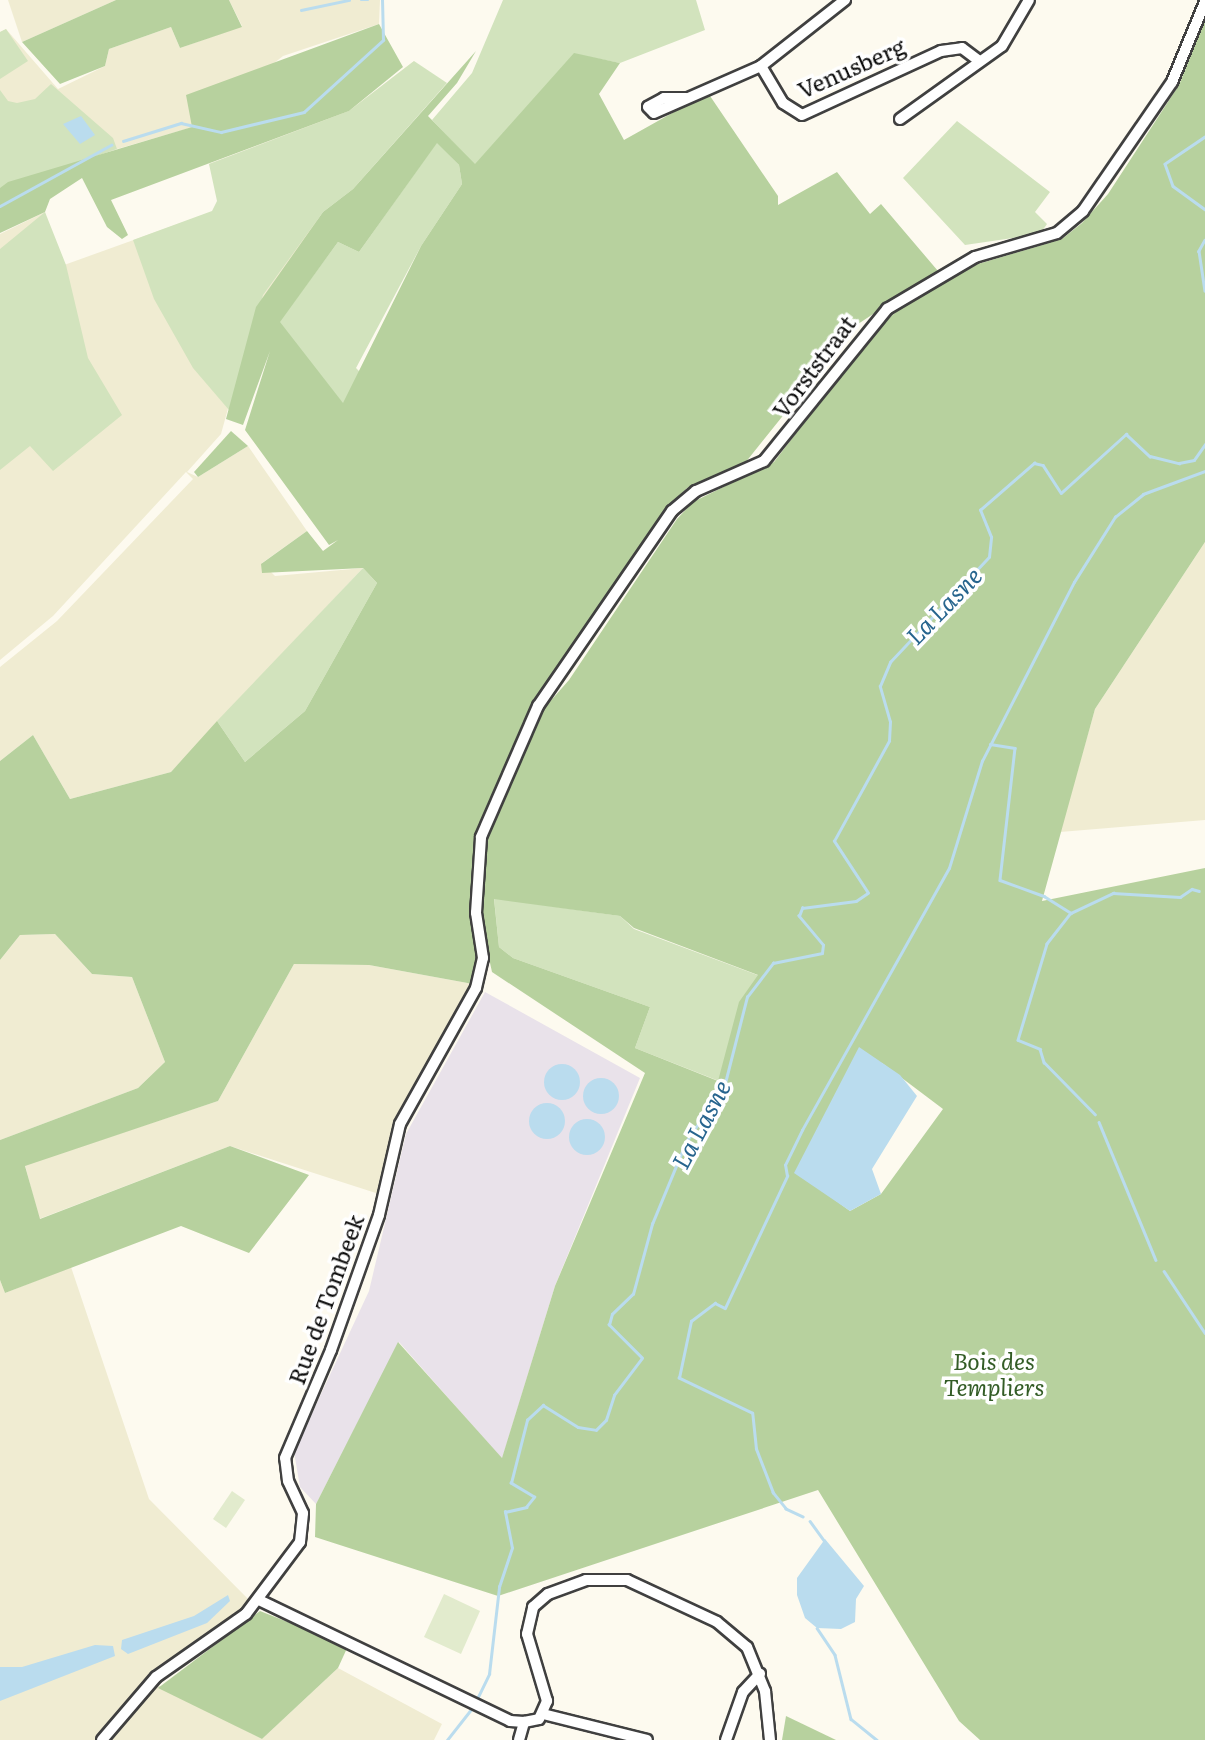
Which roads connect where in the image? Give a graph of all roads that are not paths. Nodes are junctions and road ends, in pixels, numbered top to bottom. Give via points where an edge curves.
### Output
1 (845, 0) edge
2 (1030, 0) edge
3 (1205, 2) edge
4 (978, 60) junction
5 (761, 66) junction
6 (686, 98) dead end
7 (900, 119) dead end
8 (492, 804) joint
9 (259, 1600) junction
10 (760, 1674) junction
11 (543, 1714) junction
12 (524, 1722) junction
13 (102, 1740) edge
14 (519, 1740) edge
15 (647, 1740) edge
16 (726, 1740) edge
17 (770, 1740) edge

1 - 5 street
2 - 4 street via 1013,34
3 - 8 street, Vorststraat via 1163,99 1070,223 1043,239 975,257 887,309 764,461 696,491 672,511 538,706
4 - 5 street, Venusberg via 962,48 941,51 802,115 788,108
4 - 7 street
5 - 6 street
8 - 9 street, Rue de Tombeek via 479,862 481,972 400,1124 379,1215 331,1350 285,1458 288,1481 303,1513 300,1542
9 - 12 street via 480,1707
9 - 13 street, Rue de Tombeek via 222,1633 156,1677
10 - 11 street via 747,1647 717,1622 627,1580 586,1580 548,1594 529,1616 527,1634 547,1694
10 - 16 street via 743,1692
10 - 17 street
11 - 12 street
11 - 15 street
12 - 14 street

